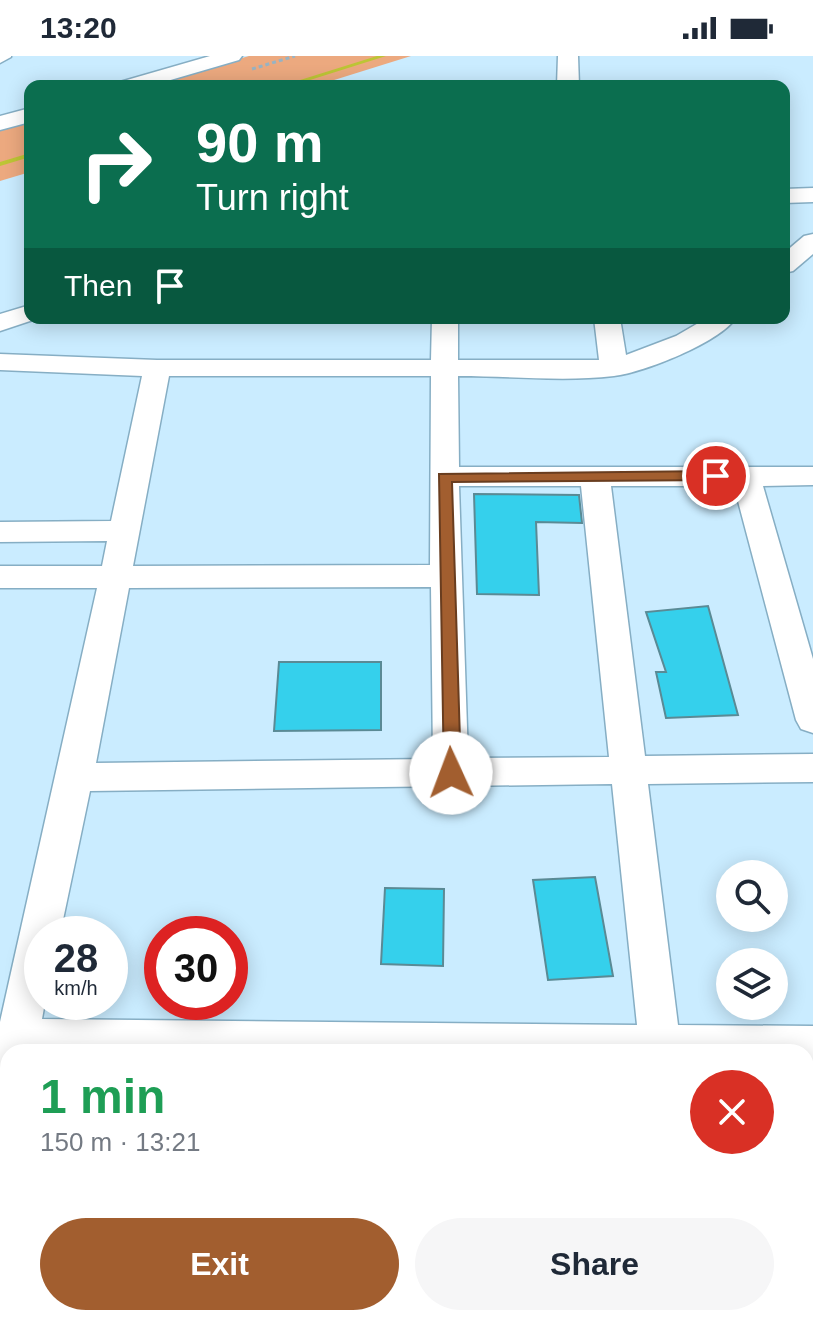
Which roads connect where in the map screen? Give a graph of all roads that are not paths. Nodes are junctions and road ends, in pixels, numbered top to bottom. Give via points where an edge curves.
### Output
1 (232, 56) edge
2 (568, 56) edge
3 (150, 57) edge
4 (159, 77) junction
5 (148, 80) edge
6 (568, 80) edge
7 (24, 117) edge
8 (0, 123) edge
9 (813, 195) edge
10 (790, 196) edge
11 (813, 241) edge
12 (790, 261) edge
13 (24, 315) edge
14 (0, 323) edge
15 (445, 324) edge
16 (608, 324) edge
17 (716, 324) edge
18 (0, 362) edge
19 (157, 368) junction
20 (614, 368) junction
21 (447, 370) junction
22 (746, 476) junction
23 (813, 476) edge
24 (444, 477) junction
25 (595, 477) junction
26 (124, 531) junction
27 (0, 532) edge
28 (115, 575) junction
29 (446, 576) junction
30 (0, 577) edge
31 (813, 720) edge
32 (813, 768) edge
33 (629, 770) junction
34 (451, 773) junction
35 (75, 777) junction
36 (15, 1044) edge
37 (660, 1044) edge

1 - 4 street
2 - 6 street
3 - 4 street
4 - 5 street
7 - 8 street
9 - 10 street
11 - 12 street
13 - 14 street
15 - 21 street
16 - 20 street
17 - 20 street via 678,345
18 - 19 street
19 - 21 street
19 - 26 street
20 - 21 street
21 - 24 street
22 - 23 street
22 - 25 street
22 - 31 street
24 - 25 street
24 - 29 street
25 - 33 street
26 - 27 street
26 - 28 street
28 - 29 street
28 - 30 street
28 - 35 street
29 - 34 street
32 - 33 street
33 - 34 street
33 - 37 street
34 - 35 street
35 - 36 street

